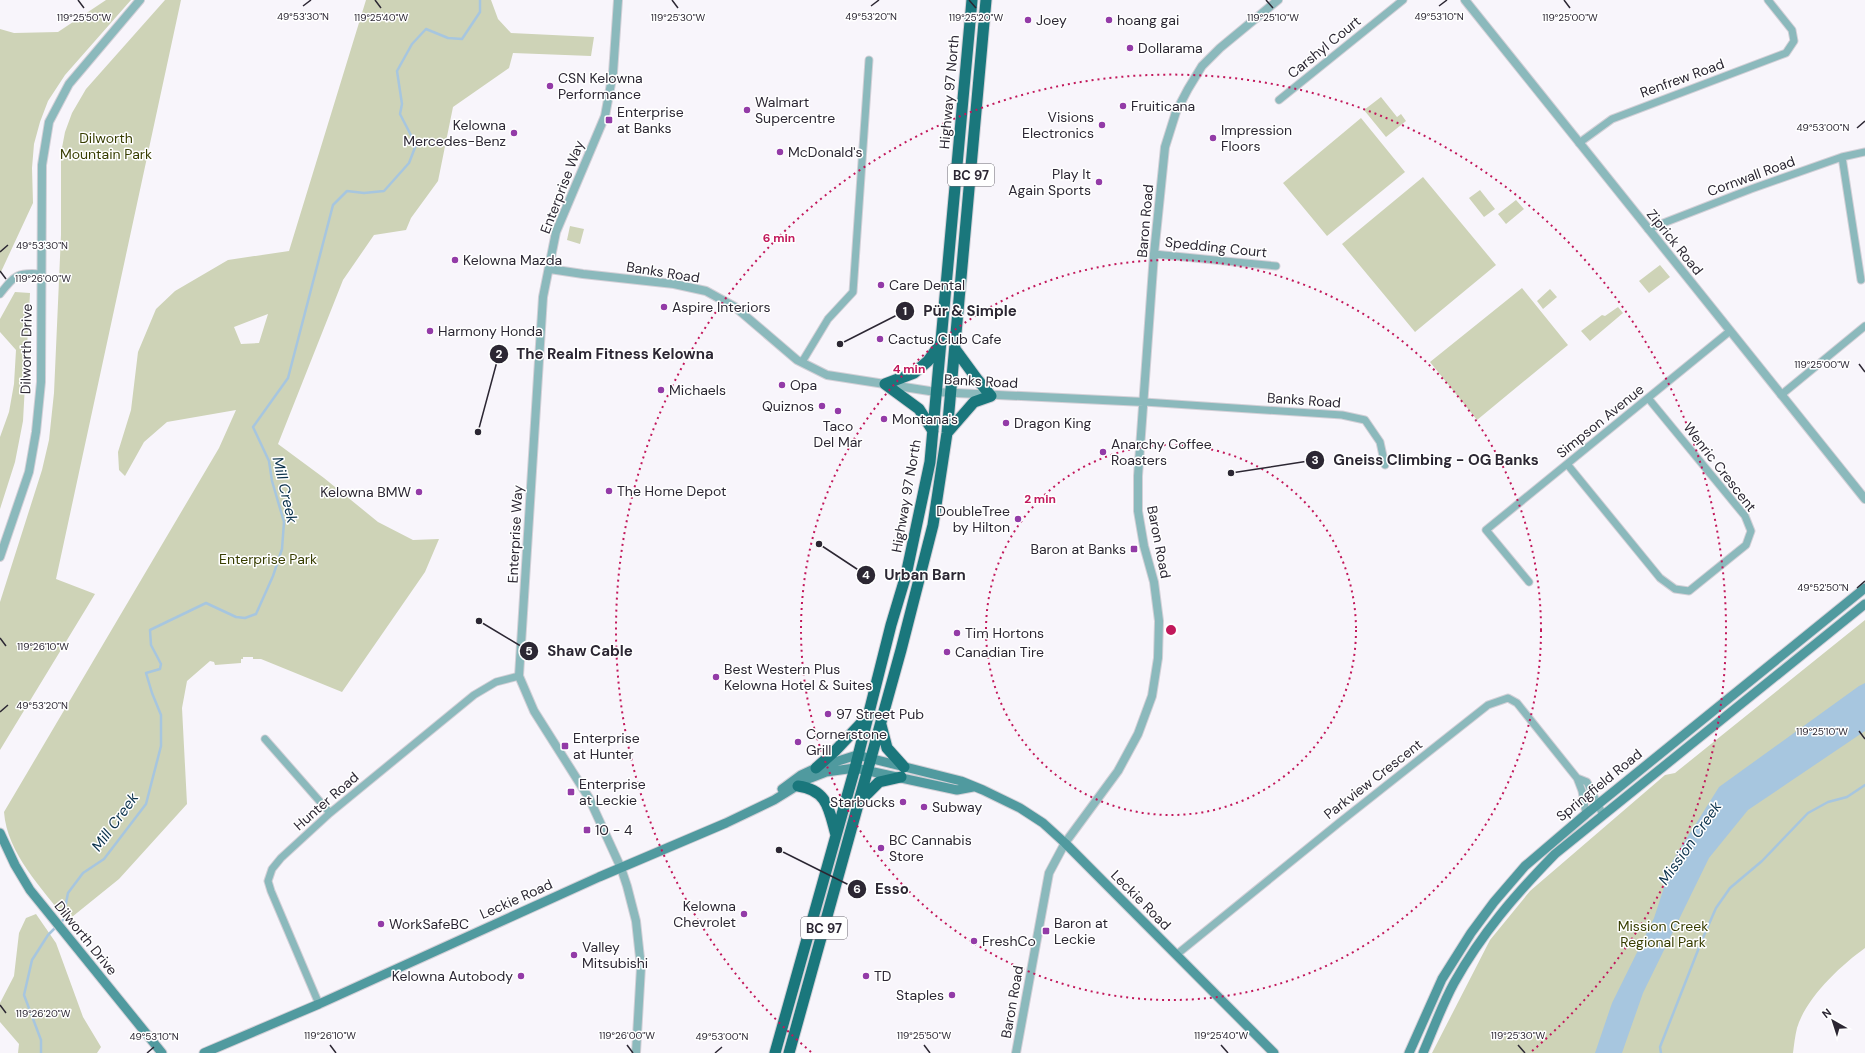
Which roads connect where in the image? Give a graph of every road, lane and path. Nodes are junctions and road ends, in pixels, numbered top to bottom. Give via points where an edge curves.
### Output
1 (140, 0) edge
2 (618, 0) edge
3 (972, 0) edge
4 (986, 0) edge
5 (1278, 0) edge
6 (1404, 0) edge
7 (1465, 0) edge
8 (1768, 0) edge
9 (869, 60) dead end
10 (1279, 100) dead end
11 (1579, 143) junction
12 (1865, 152) edge
13 (1842, 157) junction
14 (1648, 229) junction
15 (1154, 254) junction
16 (1276, 266) dead end
17 (550, 268) junction
18 (41, 274) junction
19 (1861, 280) dead end
20 (0, 294) edge
21 (1865, 326) edge
22 (1730, 331) junction
23 (941, 341) junction
24 (955, 349) junction
25 (802, 362) junction
26 (885, 384) junction
27 (936, 392) junction
28 (951, 393) junction
29 (1781, 395) junction
30 (991, 396) junction
31 (1648, 398) junction
32 (1144, 402) junction
33 (933, 431) junction
34 (947, 433) junction
35 (1567, 464) junction
36 (1384, 465) dead end
37 (1865, 499) edge
38 (0, 557) edge
39 (1529, 582) dead end
40 (1865, 588) edge
41 (1865, 604) edge
42 (519, 676) junction
43 (868, 715) junction
44 (881, 722) junction
45 (265, 739) dead end
46 (857, 755) junction
47 (871, 758) junction
48 (816, 768) junction
49 (855, 768) junction
50 (867, 770) junction
51 (902, 772) junction
52 (1577, 778) junction
53 (798, 786) junction
54 (774, 800) junction
55 (859, 803) junction
56 (1599, 803) junction
57 (330, 813) junction
58 (1586, 814) junction
59 (1603, 815) junction
60 (0, 833) edge
61 (836, 835) junction
62 (1064, 843) junction
63 (621, 868) junction
64 (1176, 955) junction
65 (319, 1004) junction
66 (162, 1053) edge
67 (204, 1053) edge
68 (636, 1053) edge
69 (775, 1053) edge
70 (789, 1053) edge
71 (1016, 1053) edge
72 (1274, 1053) edge
73 (1409, 1053) edge
74 (1423, 1053) edge

1 - 18 street, Dilworth Drive via 69,84 49,122 42,165
2 - 17 street, Enterprise Way via 613,74 605,116 556,232
3 - 23 highway, Highway 97 North / BC 97
4 - 24 highway, Highway 97 North / BC 97
5 - 15 street, Baron Road via 1202,66 1176,112 1165,147
6 - 10 street, Carshyl Court
7 - 11 street, Ziprick Road
8 - 11 street, Renfrew Road via 1792,30 1794,41 1786,53 1612,119
9 - 25 street via 853,292 828,319
11 - 14 street, Ziprick Road
12 - 13 street, Cornwall Road
13 - 14 street, Cornwall Road
13 - 19 street
14 - 22 street, Ziprick Road
15 - 16 street, Spedding Court
15 - 32 street, Baron Road
17 - 25 street, Banks Road via 674,284 706,291 735,307
17 - 42 street, Enterprise Way via 543,297
18 - 20 street via 25,273 13,278
18 - 38 street, Dilworth Drive via 41,382 36,432 29,472
21 - 29 street
22 - 29 street, Ziprick Road
22 - 31 street, Simpson Avenue
23 - 26 highway via 928,361 914,373
23 - 27 highway, Highway 97 North / BC 97
24 - 28 highway, Highway 97 North / BC 97
24 - 30 highway
25 - 26 street, Banks Road via 827,375
26 - 27 street, Banks Road
26 - 33 highway via 919,408
27 - 28 street, Banks Road
27 - 33 highway, Highway 97 North / BC 97
28 - 30 street, Banks Road
28 - 34 highway, Highway 97 North / BC 97
29 - 37 street, Ziprick Road
30 - 32 street, Banks Road
30 - 34 highway via 974,402
31 - 35 street, Simpson Avenue
31 - 35 street, Wenric Crescent via 1745,516 1751,531 1746,545 1689,591 1675,589 1660,578
32 - 36 street, Banks Road via 1342,415 1364,420 1380,442
32 - 62 street, Baron Road via 1138,511 1154,582 1159,621 1158,658 1152,696 1138,734 1118,771
33 - 43 highway, Highway 97 North / BC 97 via 930,462 917,529
34 - 44 highway, Highway 97 North / BC 97 via 933,525
35 - 39 street, Simpson Avenue via 1486,530
40 - 56 main road, Springfield Road
41 - 59 main road, Springfield Road
42 - 57 street, Hunter Road via 496,682 474,695
42 - 63 street, Enterprise Way via 534,711 589,798
43 - 46 highway, Highway 97 North / BC 97
43 - 48 highway via 836,751
44 - 47 highway, Highway 97 North / BC 97
44 - 51 highway via 887,748
45 - 57 street
46 - 47 main road, Leckie Road
46 - 48 main road, Leckie Road
46 - 49 highway, Highway 97 North / BC 97
47 - 50 highway, Highway 97 North / BC 97
47 - 51 main road, Leckie Road
48 - 54 main road, Leckie Road via 780,791
49 - 50 main road, Leckie Road
49 - 53 main road, Leckie Road via 826,772
49 - 61 highway, Highway 97 North / BC 97
50 - 51 main road, Leckie Road
50 - 55 highway, Highway 97 North / BC 97
51 - 55 highway via 879,782
51 - 62 main road, Leckie Road via 957,790 973,787 983,790 1020,808 1043,823
52 - 56 street, Parkview Crescent via 1587,782
52 - 58 street, Parkview Crescent
52 - 64 street, Parkview Crescent via 1517,703 1508,698 1488,705
53 - 54 main road, Leckie Road
53 - 61 highway via 811,787 826,801
54 - 63 main road, Leckie Road
55 - 70 highway, Highway 97 North / BC 97
56 - 58 main road, Springfield Road
56 - 59 street, Parkview Crescent
57 - 65 street, Hunter Road via 281,858 272,869 268,881
58 - 73 main road, Springfield Road via 1525,866 1471,933 1442,979
59 - 74 main road, Springfield Road via 1555,854 1504,908 1453,985
60 - 66 main road, Dilworth Drive via 24,880
61 - 69 highway, Highway 97 North / BC 97
62 - 64 main road, Leckie Road
62 - 71 street, Baron Road via 1049,873
63 - 65 main road, Leckie Road
63 - 68 street, Enterprise Way via 636,921 640,967
64 - 72 main road, Leckie Road
65 - 67 main road, Leckie Road

